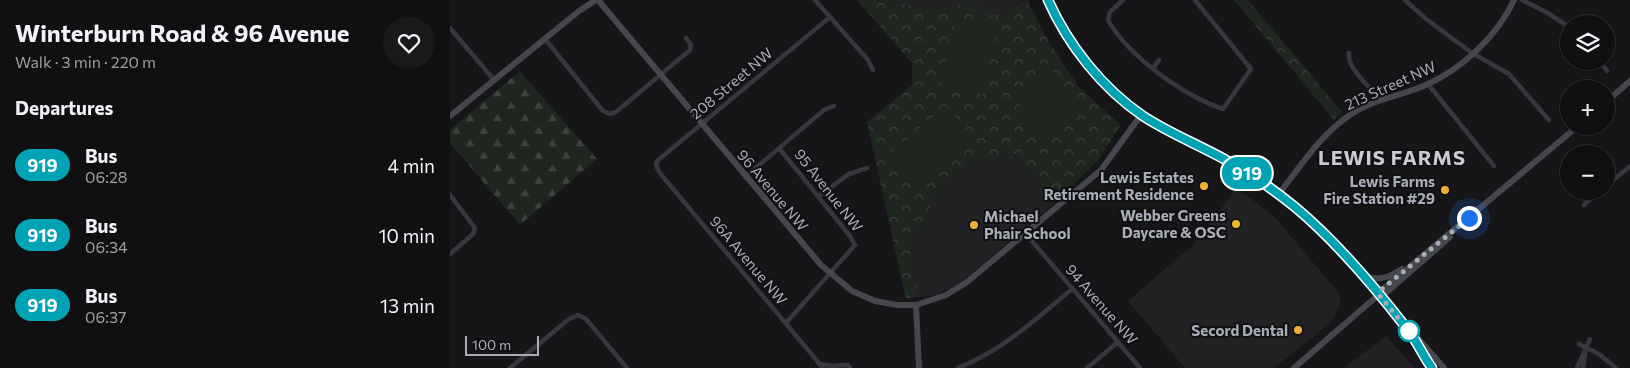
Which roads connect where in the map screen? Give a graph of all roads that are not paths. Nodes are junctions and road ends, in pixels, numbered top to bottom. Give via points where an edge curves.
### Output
1 (597, 0) edge
2 (815, 0) edge
3 (1048, 0) edge
4 (1123, 0) edge
5 (1195, 0) edge
6 (1405, 0) edge
7 (1514, 0) edge
8 (1522, 0) edge
9 (830, 17) junction
10 (1560, 21) edge
11 (450, 28) edge
12 (686, 38) dead end
13 (545, 39) junction
14 (1348, 53) dead end
15 (1472, 54) junction
16 (1159, 60) dead end
17 (1153, 68) junction
18 (873, 70) dead end
19 (660, 75) junction
20 (494, 80) junction
21 (1630, 81) edge
22 (1428, 84) junction
23 (1630, 85) edge
24 (1615, 94) edge
25 (1615, 94) edge
26 (1381, 100) junction
27 (834, 106) dead end
28 (1141, 115) junction
29 (450, 116) edge
30 (1549, 120) dead end
31 (701, 124) junction
32 (1567, 135) edge
33 (779, 148) junction
34 (1494, 166) dead end
35 (1630, 166) edge
36 (867, 168) dead end
37 (658, 172) joint
38 (745, 177) junction
39 (1615, 178) edge
40 (450, 195) edge
41 (1278, 195) junction
42 (819, 196) junction
43 (1589, 200) edge
44 (1584, 204) dead end
45 (1464, 222) junction
46 (1026, 234) junction
47 (450, 254) edge
48 (1419, 259) junction
49 (1358, 270) junction
50 (830, 274) junction
51 (1072, 288) junction
52 (1379, 295) junction
53 (916, 305) junction
54 (786, 323) junction
55 (1410, 332) junction
56 (1590, 339) dead end
57 (1118, 342) junction
58 (1579, 344) dead end
59 (1586, 348) junction
60 (822, 366) edge
61 (510, 368) edge
62 (627, 368) edge
63 (850, 368) edge
64 (919, 368) edge
65 (958, 368) edge
66 (1087, 368) edge
67 (1140, 368) edge
68 (1294, 368) edge
69 (1432, 368) edge
70 (1444, 368) edge
71 (1577, 368) edge
72 (1583, 368) edge
73 (1616, 368) edge

1 - 13 street
1 - 19 street, 96 Avenue NW
2 - 9 street
3 - 28 street via 1082,57 1114,93
4 - 17 street via 1110,12 1110,24
5 - 17 street via 1250,66 1251,72 1223,109 1182,89
6 - 15 street
7 - 15 street, 213 Street NW via 1496,31
8 - 10 street
9 - 18 street
9 - 31 street, 208 Street NW
11 - 20 street
12 - 19 street via 691,48
13 - 19 street via 604,111 610,114
13 - 20 street
14 - 26 street via 1348,60
15 - 22 street, 213 Street NW
15 - 30 street via 1509,74
16 - 17 street
19 - 31 street, 96 Avenue NW
20 - 29 street
21 - 24 street
22 - 26 street, 213 Street NW
22 - 34 street
23 - 25 street
26 - 41 street, 213 Street NW via 1352,114 1328,133
27 - 33 street via 824,110
28 - 41 street via 1228,161
28 - 46 street, 96 Avenue NW via 1101,170
31 - 37 street, 208 Street NW via 657,161
31 - 38 street, 96 Avenue NW
32 - 45 street
33 - 38 street
33 - 42 street, 95 Avenue NW
35 - 39 street
36 - 42 street via 849,174
37 - 54 street, 96A Avenue NW
38 - 50 street, 96 Avenue NW
40 - 47 street via 472,222 475,231
41 - 49 street via 1310,221
42 - 50 street, 95 Avenue NW via 853,240 853,249
43 - 44 street
45 - 48 street
45 - 52 street via 1439,249
46 - 51 street, 94 Avenue NW
46 - 53 street, 96 Avenue NW via 960,288 936,300
48 - 49 street via 1381,278 1371,278
48 - 52 street
49 - 52 street
50 - 53 street, 96 Avenue NW via 862,297 886,304
50 - 54 street
51 - 57 street, 94 Avenue NW
51 - 65 street via 1004,345
52 - 55 street
52 - 68 street
53 - 64 street
54 - 60 street, 96A Avenue NW
55 - 69 street
55 - 70 street
56 - 59 street
57 - 66 street
57 - 67 street, 94 Avenue NW
58 - 59 street
59 - 71 street
59 - 72 street
59 - 73 street
60 - 63 street, 96A Avenue NW via 848,364
61 - 62 street via 575,315 586,319

